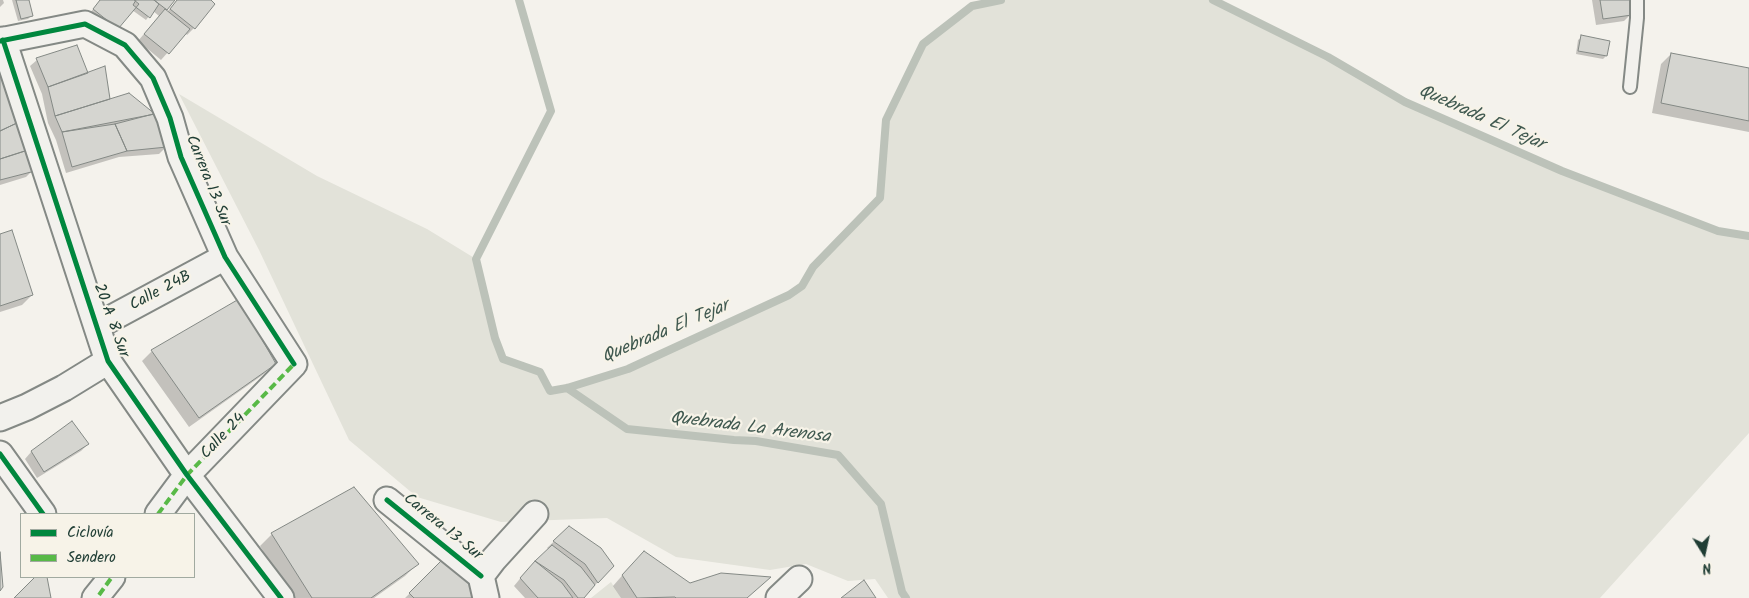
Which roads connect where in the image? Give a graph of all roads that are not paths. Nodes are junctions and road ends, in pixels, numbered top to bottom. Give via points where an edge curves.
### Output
1 (1637, 0) edge
2 (84, 24) joint
3 (2, 41) edge
4 (1630, 87) dead end
5 (225, 258) junction
6 (97, 326) junction
7 (108, 361) junction
8 (294, 364) joint
9 (0, 418) edge
10 (0, 454) edge
11 (187, 475) junction
12 (387, 500) dead end
13 (42, 513) edge
14 (159, 513) edge
15 (535, 514) dead end
16 (799, 579) dead end
17 (483, 587) edge
18 (281, 598) edge
19 (778, 598) edge

1 - 4 lane
2 - 3 street, 20 A 8 Sur
2 - 5 street, Carrera 13 Sur via 125,45 153,78 170,118 180,157
3 - 6 street, 20 A 8 Sur
5 - 6 street, Calle 24B
5 - 8 street, Carrera 13 Sur
6 - 7 street, 20 A 8 Sur
7 - 9 street via 64,388
7 - 11 street, 20 A 8 Sur
8 - 11 street, Calle 24
10 - 13 street
11 - 14 street, Calle 24
11 - 18 street, 20 A 8 Sur
12 - 17 street, Carrera 13 Sur
15 - 17 street via 494,559
16 - 19 street

